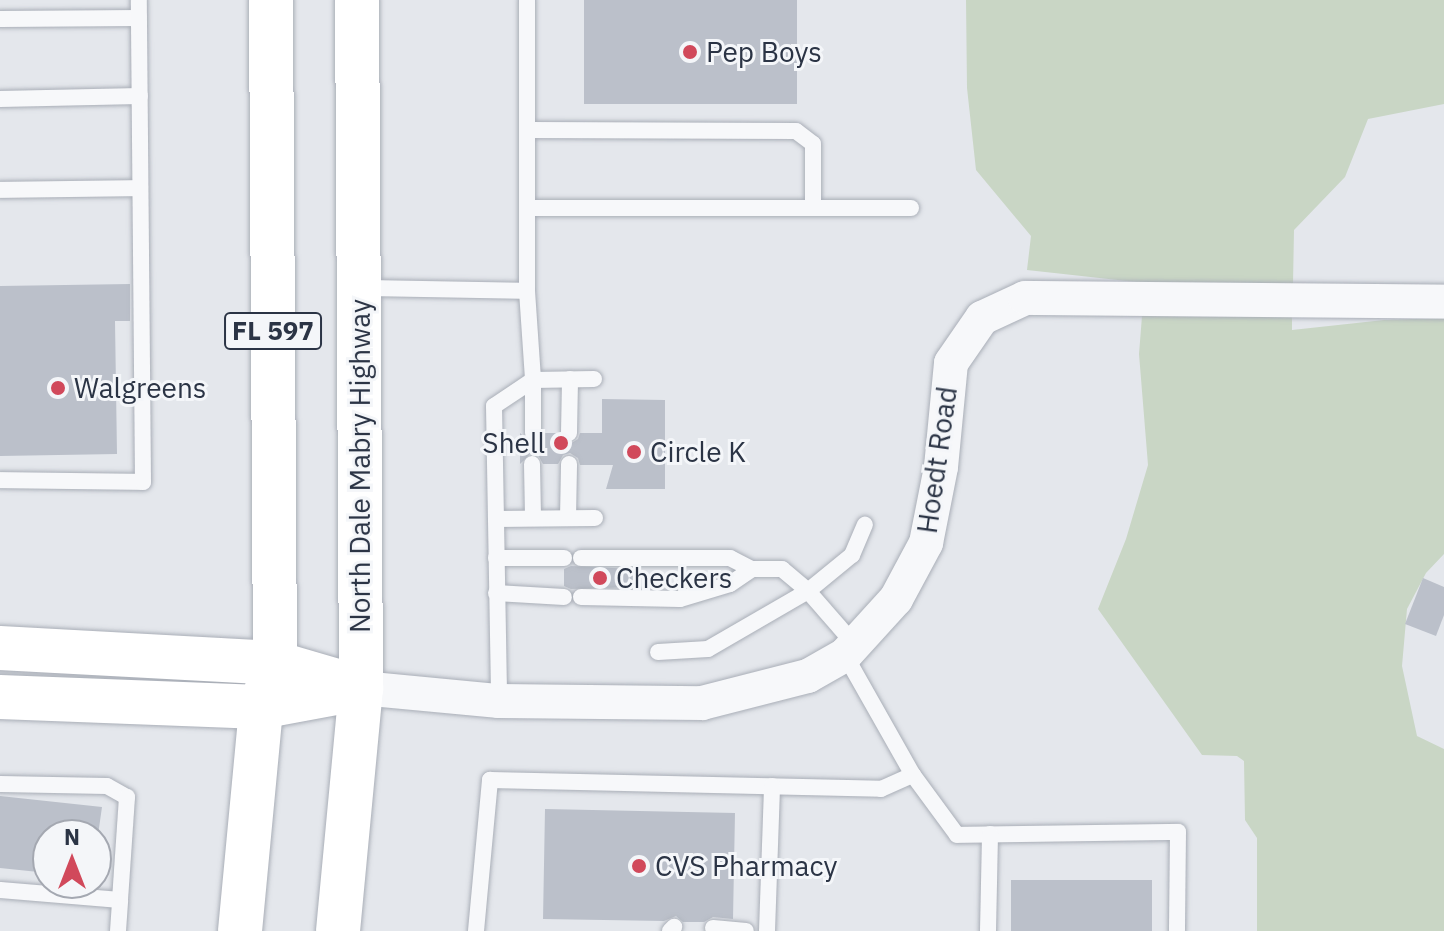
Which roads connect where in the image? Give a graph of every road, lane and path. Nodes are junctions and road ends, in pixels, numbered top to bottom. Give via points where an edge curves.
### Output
1 (139, 0) edge
2 (271, 0) edge
3 (335, 0) edge
4 (357, 0) edge
5 (527, 0) edge
6 (139, 18) junction
7 (0, 19) edge
8 (140, 96) junction
9 (0, 99) edge
10 (528, 130) junction
11 (359, 183) junction
12 (140, 188) junction
13 (0, 190) edge
14 (528, 208) junction
15 (813, 208) junction
16 (911, 208) dead end
17 (359, 288) junction
18 (527, 291) junction
19 (1444, 302) edge
20 (570, 379) junction
21 (594, 379) dead end
22 (533, 380) junction
23 (533, 433) dead end
24 (569, 433) dead end
25 (532, 464) dead end
26 (569, 464) dead end
27 (0, 480) edge
28 (533, 518) junction
29 (568, 518) junction
30 (595, 518) dead end
31 (496, 519) junction
32 (865, 525) dead end
33 (496, 558) junction
34 (752, 569) junction
35 (808, 591) junction
36 (496, 593) junction
37 (0, 648) edge
38 (849, 650) junction
39 (658, 652) dead end
40 (86, 653) junction
41 (275, 663) junction
42 (0, 664) edge
43 (361, 688) junction
44 (0, 697) edge
45 (499, 701) junction
46 (261, 707) junction
47 (913, 775) junction
48 (0, 784) edge
49 (772, 786) junction
50 (990, 834) junction
51 (0, 890) edge
52 (120, 900) junction
53 (713, 928) dead end
54 (118, 931) edge
55 (240, 931) edge
56 (338, 931) edge
57 (476, 931) edge
58 (746, 931) edge
59 (767, 931) edge
60 (988, 931) edge
61 (1177, 931) edge

1 - 6 lane
2 - 41 main road, FL 597
3 - 11 main road
4 - 11 main road, North Dale Mabry Highway / FL 597
5 - 10 lane
6 - 7 lane
6 - 8 lane
8 - 9 lane
8 - 12 lane
10 - 14 lane
10 - 15 lane via 796,131 813,144
11 - 17 main road, North Dale Mabry Highway / FL 597
12 - 13 lane
12 - 27 lane via 143,482
14 - 15 lane
14 - 18 lane
15 - 16 lane
17 - 18 lane
17 - 43 main road, North Dale Mabry Highway / FL 597
18 - 22 lane
19 - 38 street, Hoedt Road via 1025,298 982,318 951,363 941,467 926,543 896,599
20 - 21 lane
20 - 22 lane
20 - 24 lane
22 - 23 lane
22 - 31 lane via 494,406
25 - 28 lane
26 - 29 lane
28 - 29 lane
28 - 31 lane
29 - 30 lane
31 - 33 lane
32 - 35 lane via 852,555
33 - 34 lane via 730,558
33 - 36 lane
34 - 35 lane via 782,569
34 - 36 lane via 730,584 680,599
35 - 38 lane
35 - 39 lane via 708,649
36 - 45 lane
37 - 40 main road
38 - 45 street, Hoedt Road via 808,676 702,703
38 - 47 lane
40 - 41 main road
40 - 42 main road
41 - 43 main road
41 - 46 main road, FL 597
43 - 45 street, Hoedt Road
43 - 46 main road
43 - 56 main road, North Dale Mabry Highway / FL 597
44 - 46 main road
46 - 55 main road, FL 597
47 - 49 lane via 881,789
47 - 50 lane via 957,835
48 - 52 lane via 107,786 127,797
49 - 57 lane via 490,780
49 - 59 lane
50 - 60 lane
50 - 61 lane via 1178,832
51 - 52 lane
52 - 54 lane
53 - 58 lane

